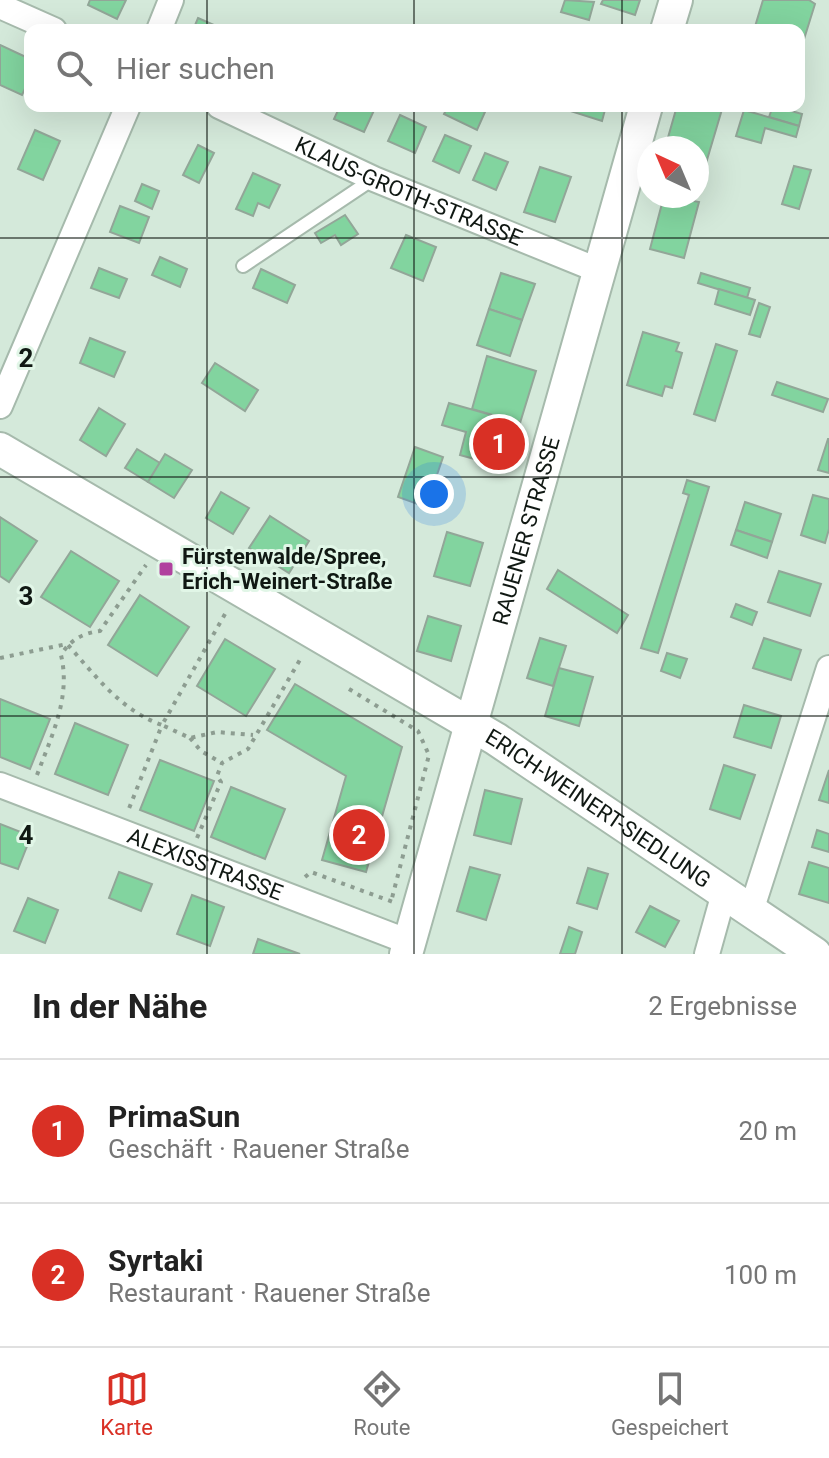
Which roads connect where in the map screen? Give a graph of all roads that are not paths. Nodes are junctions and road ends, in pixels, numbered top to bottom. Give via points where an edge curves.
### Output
1 (171, 0) edge
2 (676, 0) edge
3 (0, 6) edge
4 (40, 24) edge
5 (161, 24) edge
6 (669, 24) edge
7 (125, 112) edge
8 (232, 112) edge
9 (644, 112) edge
10 (374, 179) junction
11 (243, 266) dead end
12 (600, 271) junction
13 (0, 406) edge
14 (0, 449) edge
15 (829, 668) edge
16 (471, 726) junction
17 (0, 785) edge
18 (724, 893) junction
19 (751, 911) junction
20 (399, 943) edge
21 (707, 954) edge
22 (815, 954) edge

1 - 5 street
2 - 6 main road
3 - 4 street
7 - 13 street
8 - 10 street, KLAUS-GROTH-STRASSE
9 - 12 main road, RAUENER STRASSE
10 - 11 lane
10 - 12 street, KLAUS-GROTH-STRASSE
12 - 16 main road, RAUENER STRASSE
14 - 16 main road, ERICH-WEINERT-SIEDLUNG
15 - 19 street
16 - 18 main road, ERICH-WEINERT-SIEDLUNG
16 - 20 main road, RAUENER STRASSE
17 - 20 street, ALEXISSTRASSE
18 - 19 main road, ERICH-WEINERT-SIEDLUNG
18 - 21 street, ERICH-WEINERT-SIEDLUNG
19 - 22 main road, ERICH-WEINERT-SIEDLUNG

